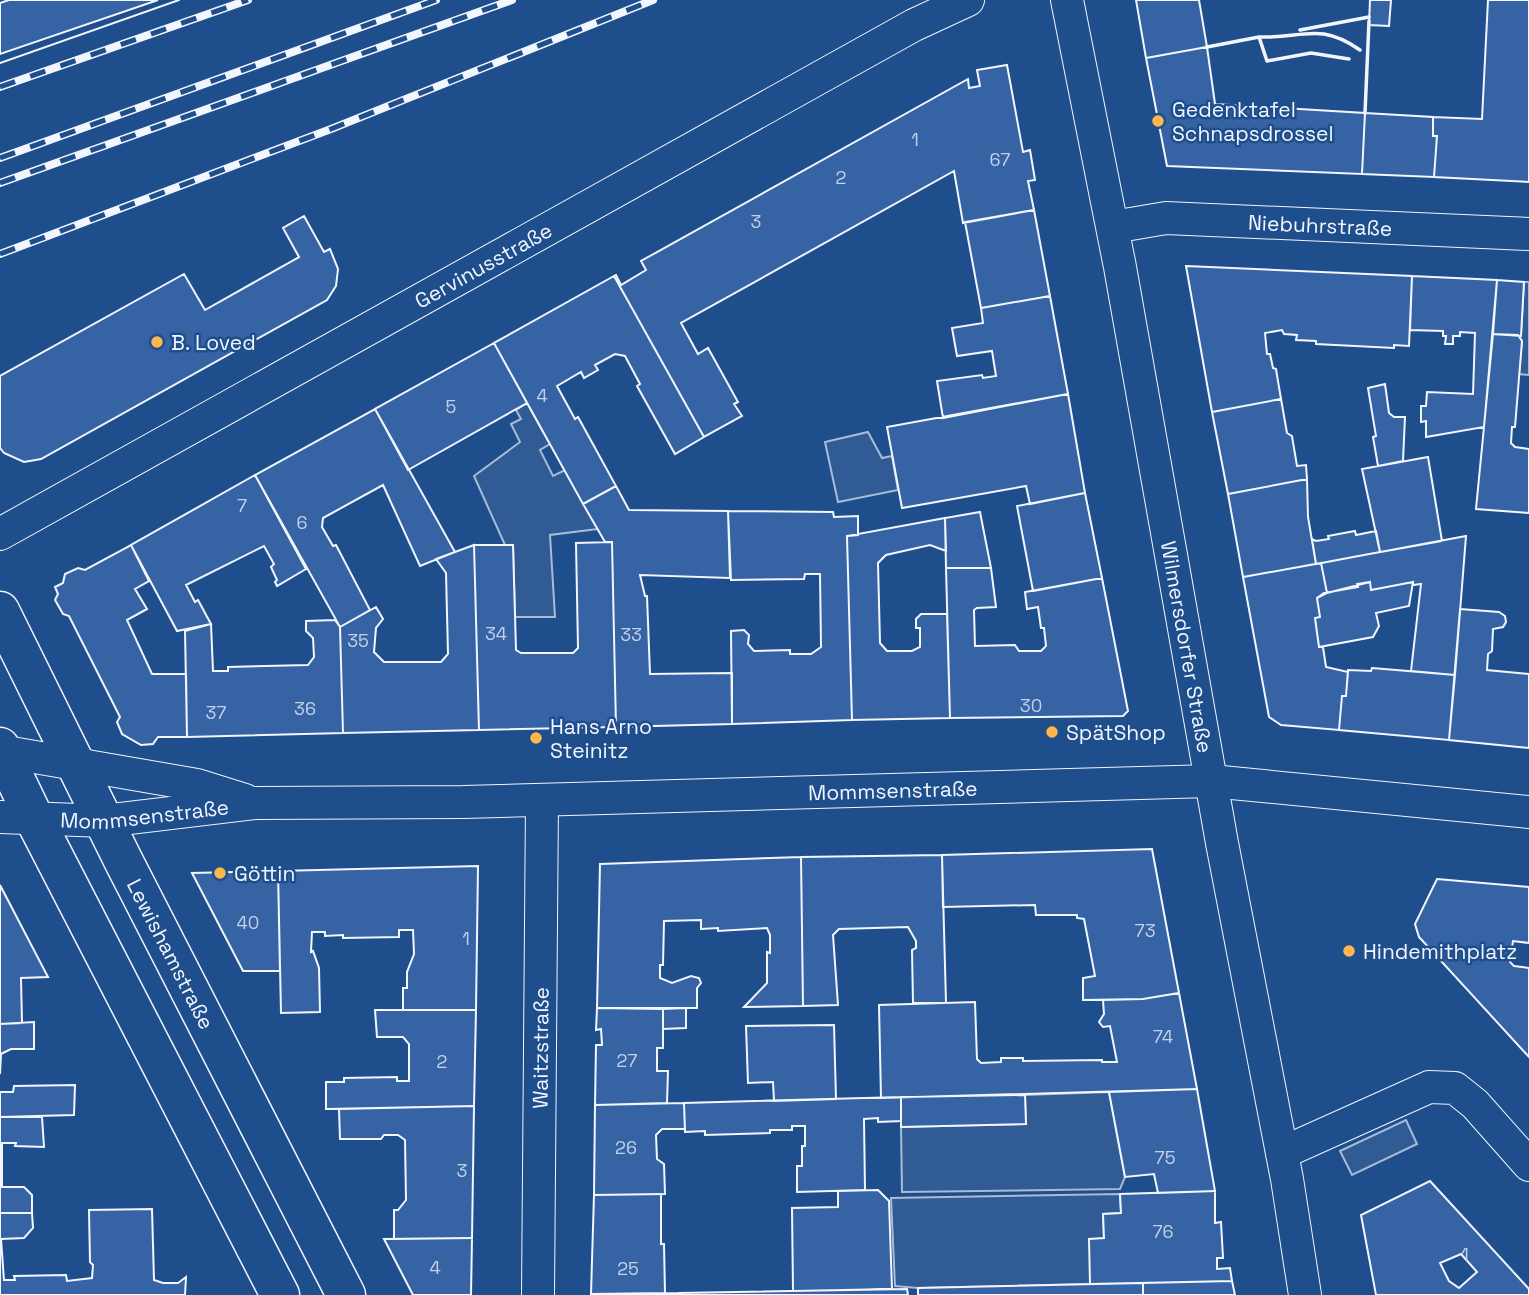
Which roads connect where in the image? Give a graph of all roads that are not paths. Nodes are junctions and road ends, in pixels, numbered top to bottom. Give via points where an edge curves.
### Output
1 (968, 0) edge
2 (1067, 0) edge
3 (1113, 227) junction
4 (1529, 234) edge
5 (0, 534) edge
6 (0, 611) edge
7 (1, 750) edge
8 (75, 763) junction
9 (1211, 781) junction
10 (542, 800) junction
11 (255, 803) junction
12 (1529, 812) edge
13 (18, 818) edge
14 (104, 821) junction
15 (1282, 1153) junction
16 (1529, 1165) edge
17 (280, 1295) edge
18 (346, 1295) edge
19 (538, 1295) edge
20 (1305, 1295) edge

1 - 5 street, Gervinusstraße via 902,32
2 - 3 street, Wilmersdorfer Straße
3 - 4 street, Niebuhrstraße via 1166,218
3 - 9 street, Wilmersdorfer Straße
6 - 8 main road, Lewishamstraße
7 - 8 street
7 - 13 main road
8 - 11 street, Mommsenstraße via 197,785
8 - 14 main road, Lewishamstraße
9 - 10 street, Mommsenstraße
9 - 12 street, Mommsenstraße
9 - 15 street, Wilmersdorfer Straße
10 - 11 street, Mommsenstraße
10 - 19 street, Waitzstraße
11 - 14 street, Mommsenstraße
13 - 14 street, Mommsenstraße
13 - 17 main road
14 - 18 main road, Lewishamstraße
15 - 16 street via 1429,1087 1442,1087 1455,1088 1475,1104
15 - 20 street, Wilmersdorfer Straße

